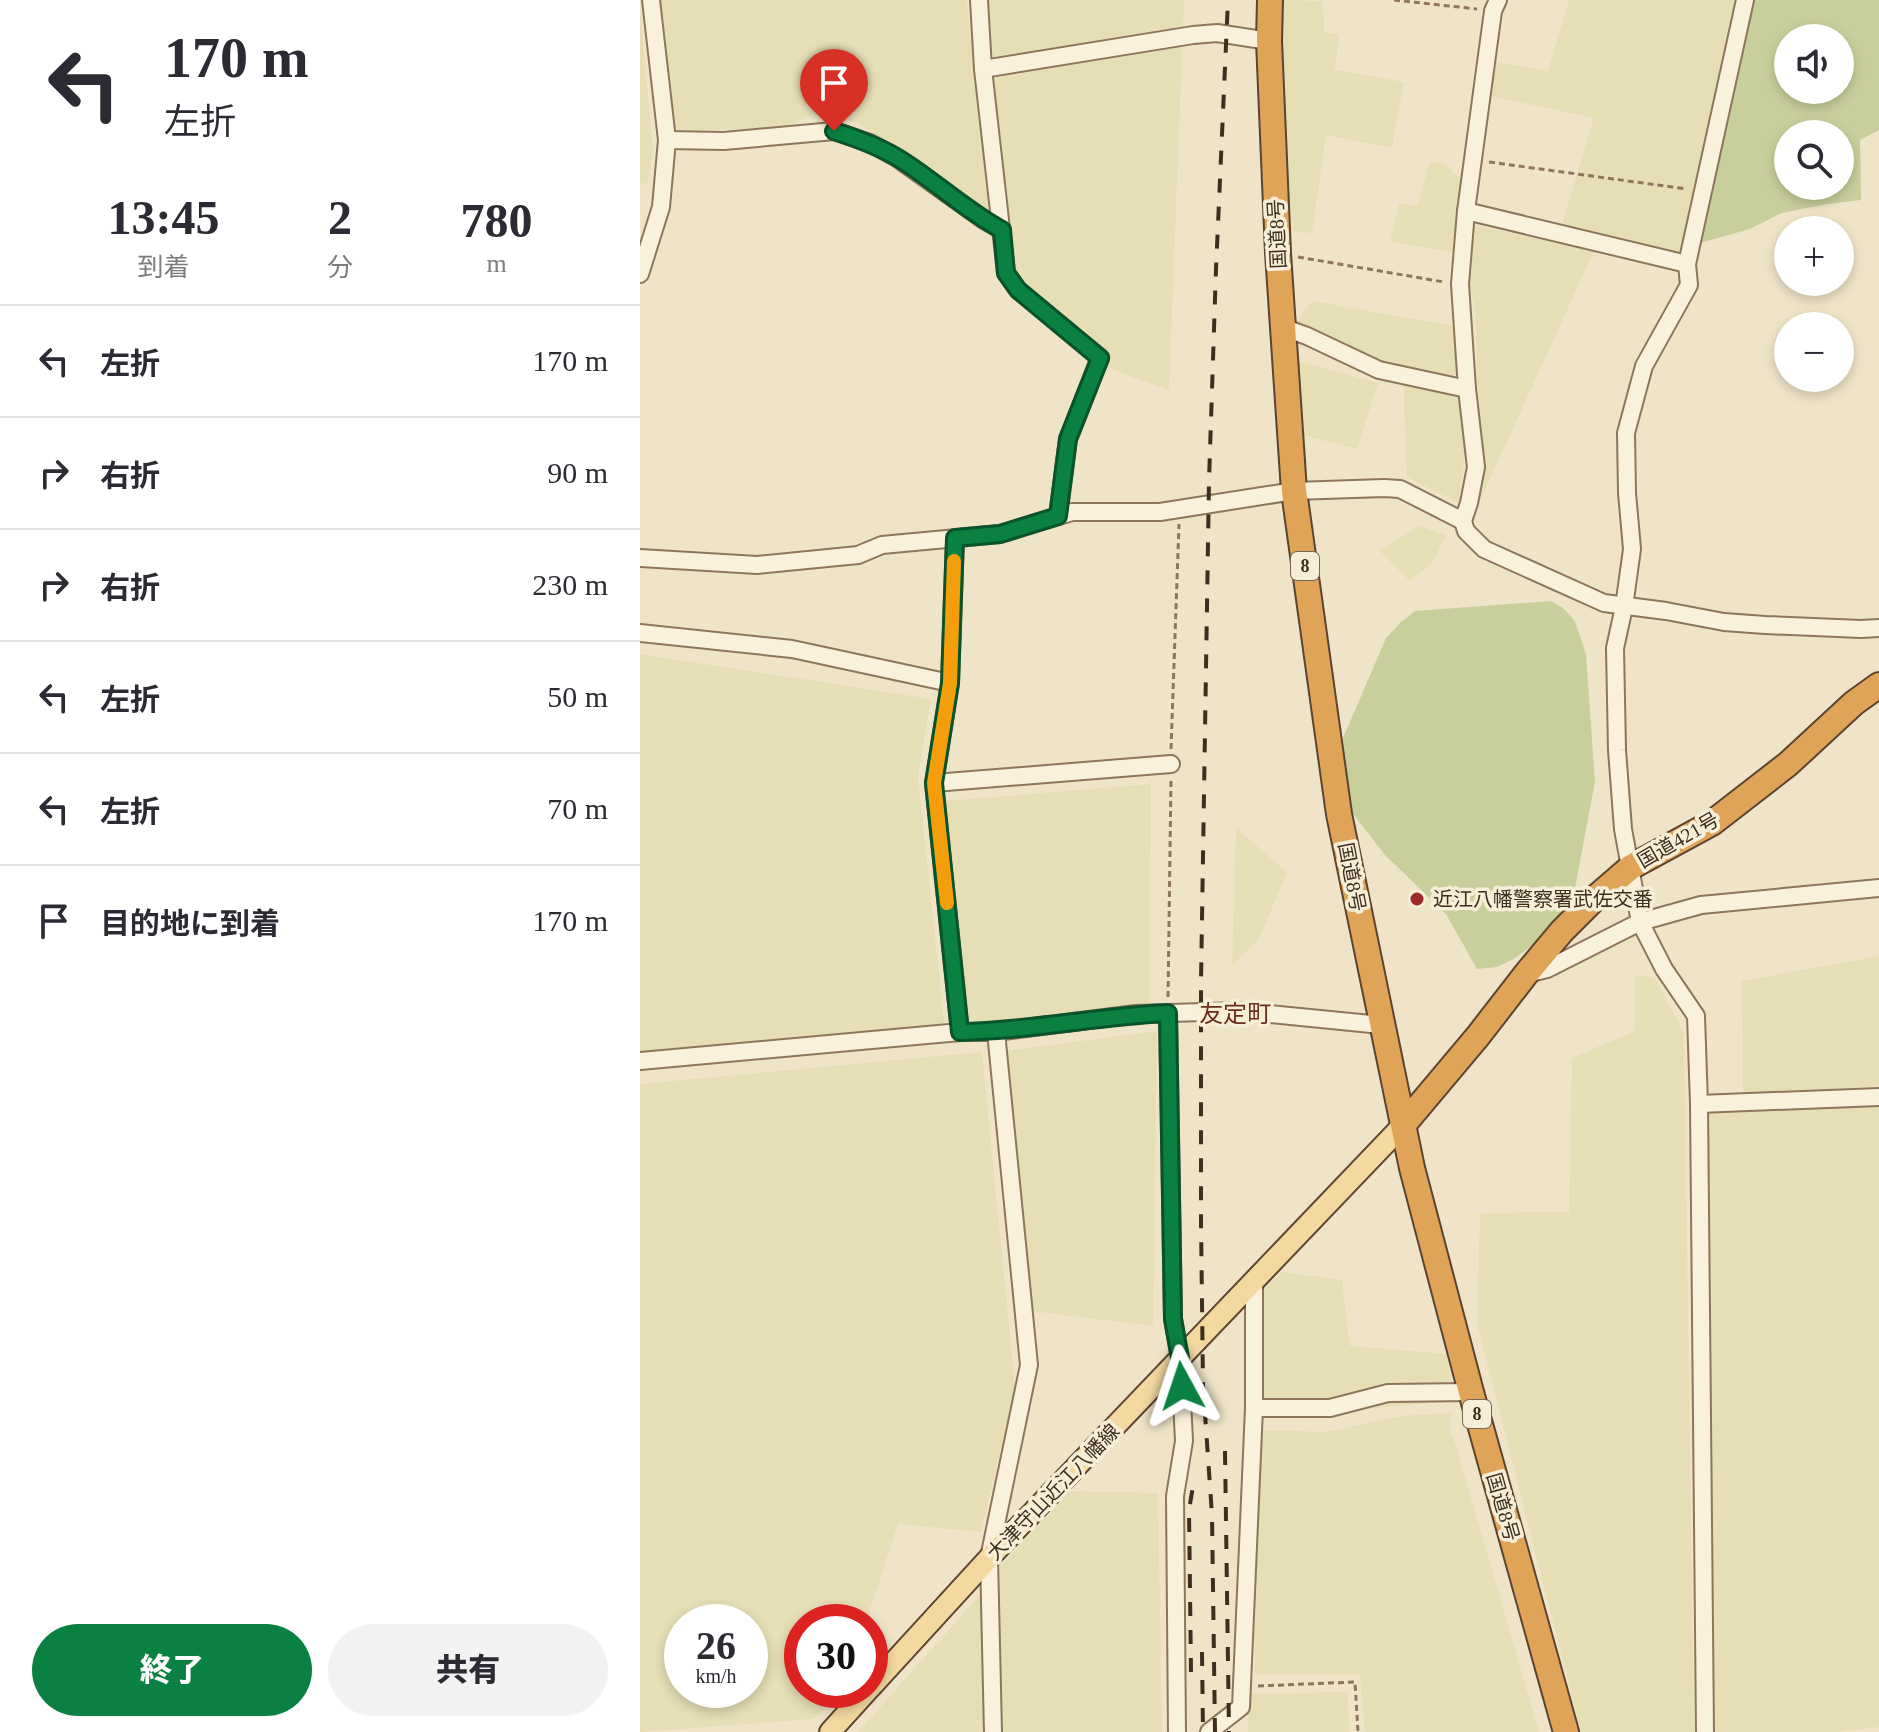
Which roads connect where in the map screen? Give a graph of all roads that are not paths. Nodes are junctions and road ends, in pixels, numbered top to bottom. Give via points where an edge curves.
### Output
1 (651, 0) edge
2 (979, 0) edge
3 (1270, 0) edge
4 (1745, 0) edge
5 (1496, 6) edge
6 (1269, 41) junction
7 (983, 69) junction
8 (667, 140) junction
9 (1466, 211) junction
10 (1002, 230) junction
11 (1687, 264) junction
12 (640, 274) edge
13 (1282, 327) junction
14 (1467, 389) junction
15 (1294, 491) junction
16 (1058, 516) junction
17 (1463, 521) junction
18 (955, 538) junction
19 (640, 558) edge
20 (1624, 607) junction
21 (1879, 628) edge
22 (640, 633) edge
23 (950, 683) junction
24 (1879, 685) edge
25 (1171, 764) dead end
26 (934, 783) junction
27 (1631, 867) junction
28 (1879, 888) edge
29 (1640, 922) junction
30 (1526, 974) junction
31 (1168, 1013) junction
32 (1381, 1025) junction
33 (960, 1032) junction
34 (996, 1032) junction
35 (640, 1061) edge
36 (1879, 1097) edge
37 (1699, 1104) junction
38 (1404, 1124) junction
39 (1254, 1281) junction
40 (1180, 1358) junction
41 (1471, 1392) junction
42 (1254, 1408) junction
43 (989, 1558) junction
44 (888, 1668) edge
45 (852, 1708) edge
46 (830, 1732) edge
47 (993, 1732) edge
48 (1177, 1732) edge
49 (1209, 1732) edge
50 (1566, 1732) edge
51 (1705, 1732) edge

1 - 8 street
2 - 7 street
3 - 6 highway, 国道8号 / 8
4 - 11 street
5 - 9 street
6 - 7 street via 1193,35
6 - 13 highway, 国道8号 / 8
7 - 10 street
8 - 10 street via 724,141 834,131 897,158
8 - 12 street via 661,207
9 - 11 street
9 - 14 street via 1460,284
10 - 16 street via 1006,273 1018,290 1100,358 1068,439
11 - 20 street via 1689,285 1644,366 1626,433 1632,549
13 - 14 street via 1379,370
13 - 15 highway, 国道8号 / 8
14 - 17 street via 1476,467
15 - 16 street via 1160,512
15 - 17 street via 1400,489
15 - 32 highway, 国道8号 / 8 via 1339,814
16 - 18 street via 1000,534
17 - 20 street via 1484,549
18 - 19 street via 757,565
18 - 23 street
20 - 21 street via 1724,622
20 - 27 street via 1615,648 1617,750
22 - 23 street via 792,649
23 - 26 street
24 - 27 highway, 国道421号 via 1712,823
25 - 26 street
26 - 33 street
27 - 29 street
27 - 30 highway, 国道421号 via 1572,920
28 - 29 street via 1701,905
29 - 30 street via 1547,969
29 - 37 street via 1696,1016
30 - 38 highway, 国道421号
31 - 32 street via 1239,1011
31 - 34 street
31 - 40 street via 1173,1319
32 - 38 highway, 国道8号 / 8
33 - 34 street
33 - 35 street
34 - 43 street via 1029,1365
36 - 37 street
37 - 51 street
38 - 39 main road, 大津守山近江八幡線
38 - 41 highway, 国道8号 / 8
39 - 40 main road, 大津守山近江八幡線
39 - 42 street
40 - 43 main road, 大津守山近江八幡線
40 - 48 street via 1184,1441 1175,1496
41 - 42 street via 1388,1393 1330,1408
41 - 50 highway, 国道8号 / 8
42 - 49 street via 1241,1707
43 - 44 main road, 大津守山近江八幡線
43 - 47 street
45 - 46 main road, 大津守山近江八幡線

